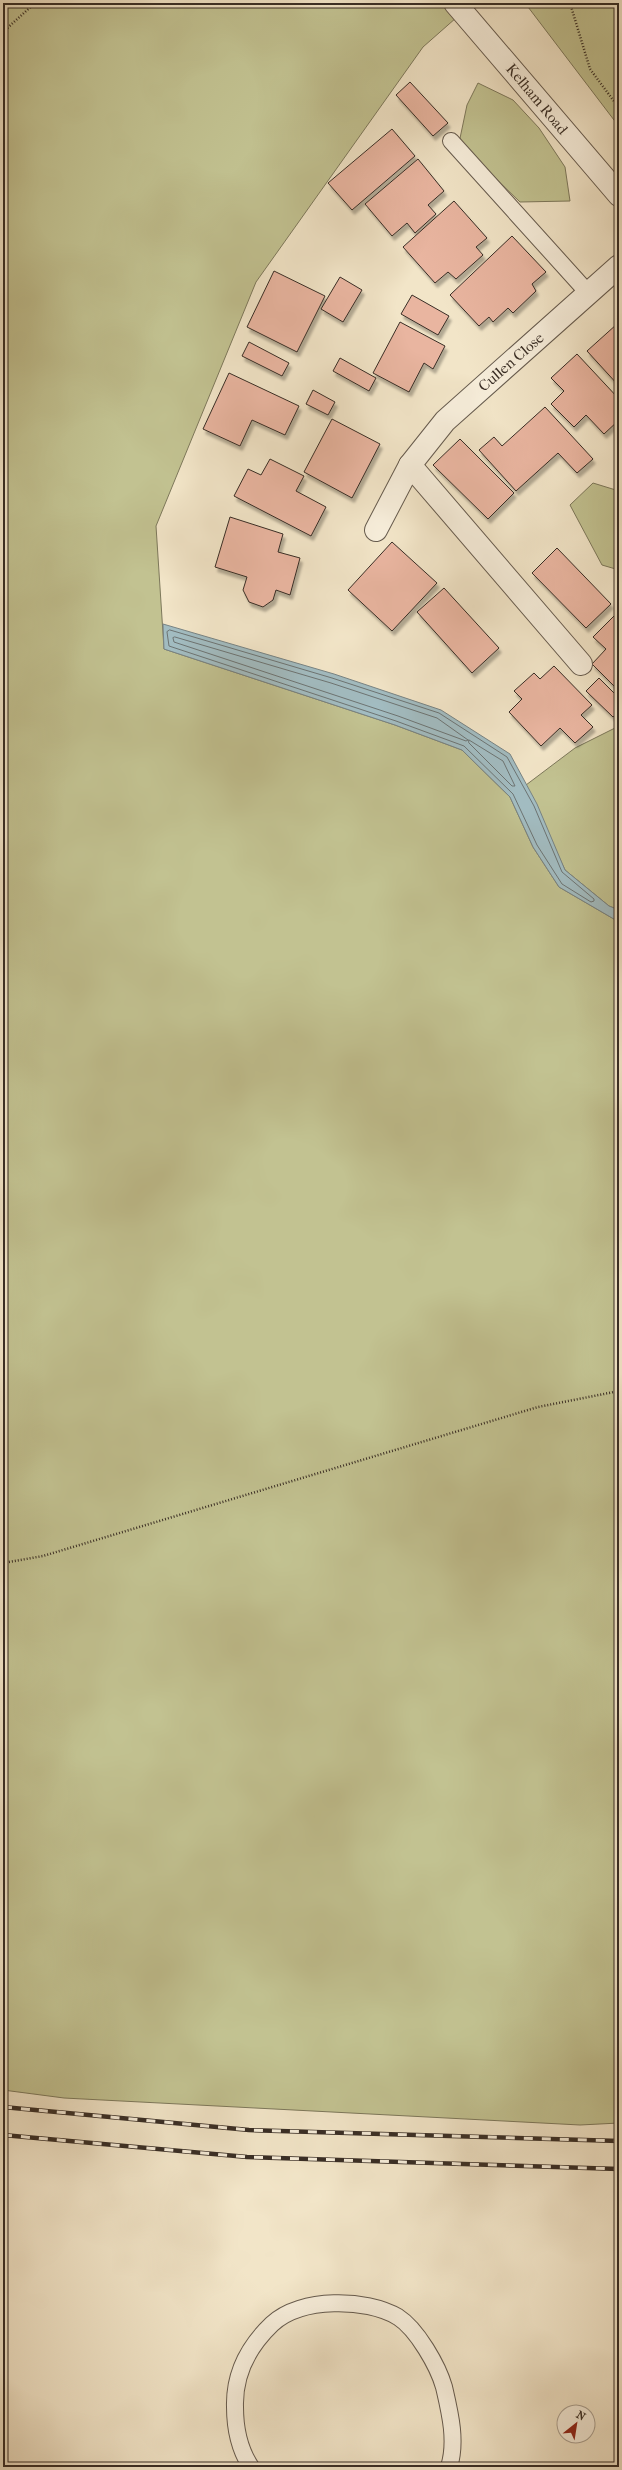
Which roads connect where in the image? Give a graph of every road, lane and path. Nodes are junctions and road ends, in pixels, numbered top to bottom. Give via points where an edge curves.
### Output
1 (35, 3) edge
2 (455, 3) edge
3 (570, 3) edge
4 (3, 32) edge
5 (619, 108) edge
6 (450, 141) dead end
7 (617, 188) edge
8 (619, 266) edge
9 (589, 294) junction
10 (410, 465) junction
11 (376, 530) dead end
12 (581, 664) dead end
13 (619, 1391) edge
14 (3, 1563) edge
15 (251, 2467) edge
16 (449, 2467) edge

1 - 4 path
2 - 7 street, Kelham Road
3 - 5 path via 590,69
6 - 9 lane
8 - 9 street, Cullen Close
9 - 10 street, Cullen Close via 444,421
10 - 11 street, Cullen Close
10 - 12 street
13 - 14 path via 538,1407 50,1554
15 - 16 lane via 244,2458 235,2427 234,2388 243,2362 273,2323 299,2309 338,2303 370,2305 398,2318 414,2331 440,2373 450,2410 453,2435

